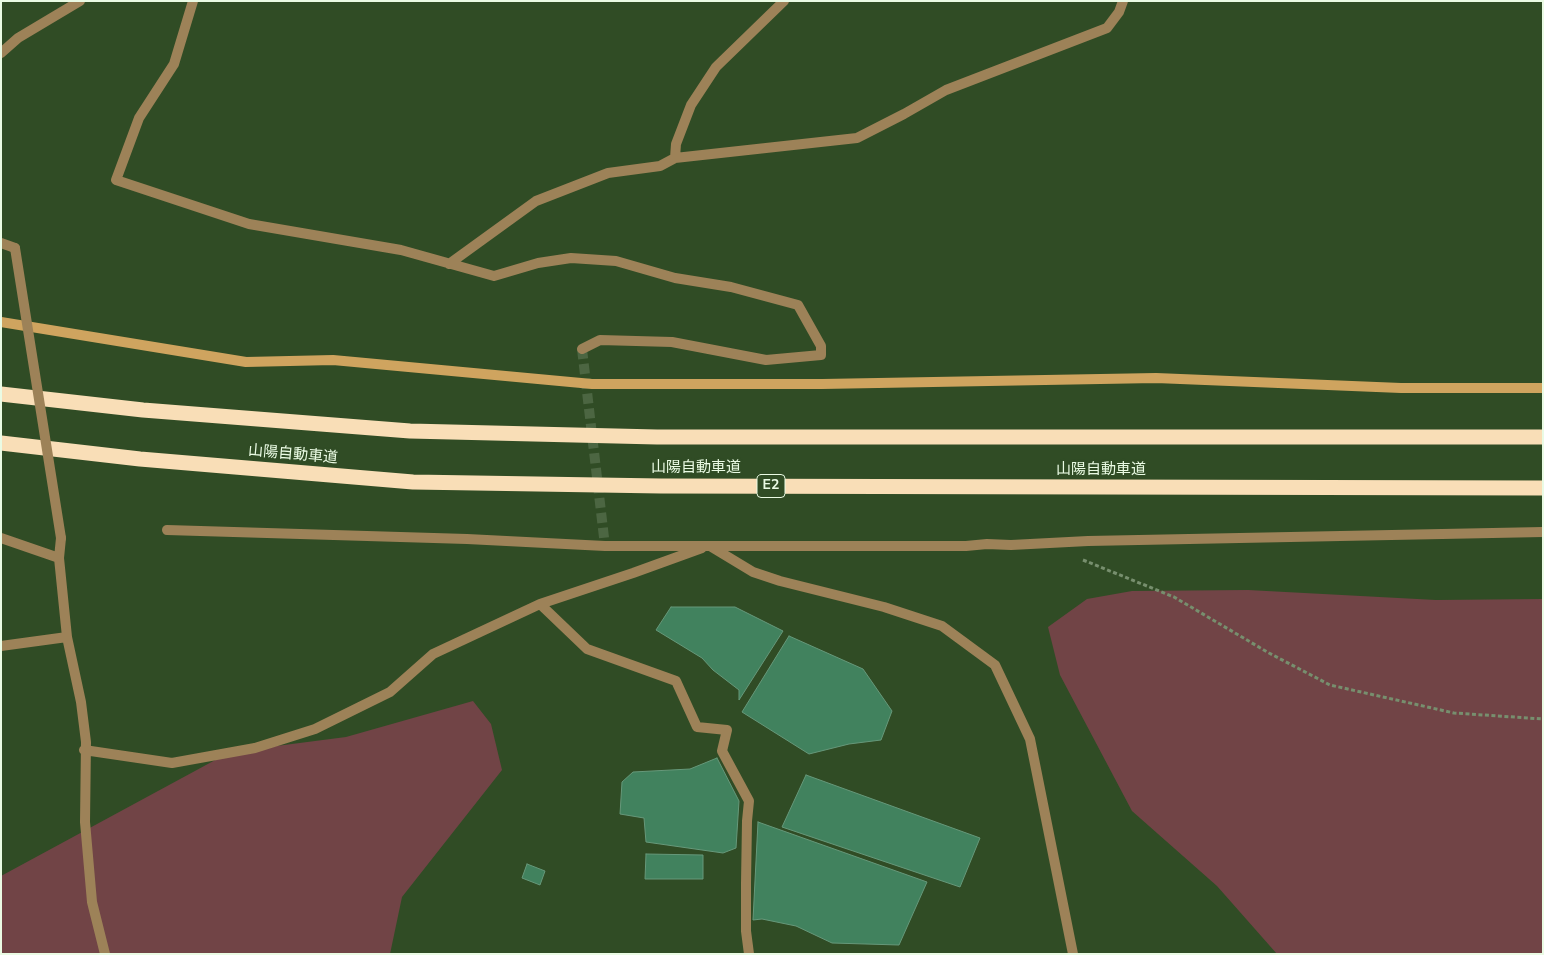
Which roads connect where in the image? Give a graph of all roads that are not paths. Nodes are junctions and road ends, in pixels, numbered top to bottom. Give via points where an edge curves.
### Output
1 (80, 1) edge
2 (193, 1) edge
3 (784, 1) edge
4 (1123, 1) edge
5 (1, 53) edge
6 (675, 158) junction
7 (1, 243) edge
8 (449, 264) junction
9 (1, 322) edge
10 (582, 349) dead end
11 (1543, 388) edge
12 (1, 394) edge
13 (1543, 437) edge
14 (1, 443) edge
15 (1543, 488) edge
16 (167, 530) dead end
17 (1543, 532) edge
18 (1, 538) edge
19 (709, 545) junction
20 (60, 558) junction
21 (540, 604) junction
22 (67, 637) junction
23 (1, 646) edge
24 (84, 750) junction
25 (105, 954) edge
26 (749, 954) edge
27 (1073, 954) edge

1 - 5 street via 18,38
2 - 8 street via 174,64 139,118 116,180 249,224 401,250
3 - 6 street via 716,67 691,104 676,144
4 - 6 street via 1106,28 946,90 857,138
6 - 8 street via 660,166 608,173 536,200
7 - 20 street, bridge via 15,248 61,538
8 - 10 street via 494,276 538,263 571,258 616,261 675,278 731,287 798,305 821,346 821,355 766,360 672,342 600,340
9 - 11 street via 246,362 333,360 592,384 1156,378 1401,388
12 - 13 highway, 山陽自動車道 via 143,410 410,431 657,437
14 - 15 highway, 山陽自動車道 / E2 via 140,459 412,482 661,486
16 - 19 street via 605,546
17 - 19 street via 1088,540 966,546
18 - 20 street
19 - 21 street
19 - 27 street via 752,572 780,582 884,607 942,626 995,665 1030,739
20 - 22 street
21 - 24 street via 433,654 390,692 315,729 255,748 172,763
21 - 26 street via 587,649 676,681 697,727 727,730 722,751 749,801 746,821 746,931
22 - 23 street
22 - 24 street via 81,702
24 - 25 street via 85,822 92,902

